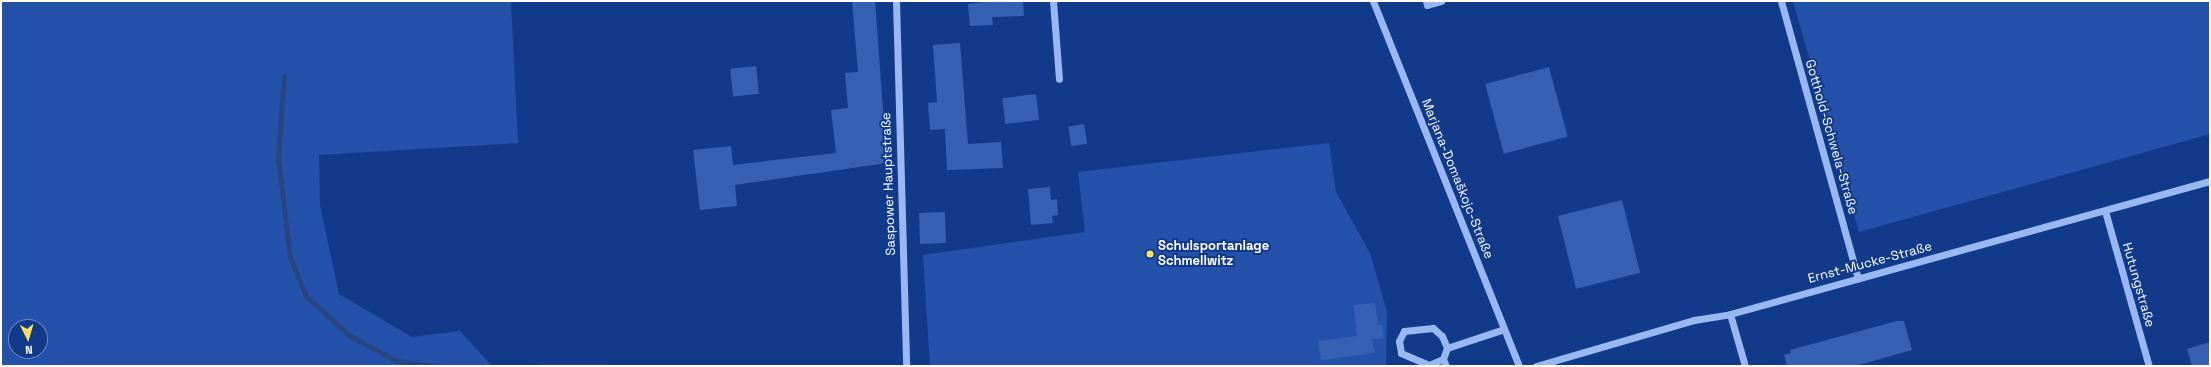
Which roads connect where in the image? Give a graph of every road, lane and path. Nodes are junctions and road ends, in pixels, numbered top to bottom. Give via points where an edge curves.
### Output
1 (896, 1) edge
2 (1053, 1) edge
3 (1373, 1) edge
4 (1426, 1) edge
5 (1441, 1) edge
6 (1781, 1) edge
7 (1059, 79) dead end
8 (2210, 181) edge
9 (2105, 211) junction
10 (1858, 279) junction
11 (1730, 314) junction
12 (1504, 329) junction
13 (1446, 348) junction
14 (1444, 363) edge
15 (906, 366) edge
16 (1519, 366) edge
17 (1536, 366) edge
18 (1745, 366) edge
19 (2149, 366) edge

1 - 15 street, Saspower Hauptstraße
2 - 7 street
3 - 12 street, Marjana-Domaškojc-Straße
4 - 5 street via 1427,4
6 - 10 street, Gotthold-Schwela-Straße
8 - 9 street, Ernst-Mucke-Straße
9 - 10 street, Ernst-Mucke-Straße
9 - 19 street, Hutungstraße
10 - 11 street, Ernst-Mucke-Straße
11 - 17 street, Ernst-Mucke-Straße via 1694,320
11 - 18 street
12 - 13 street
12 - 16 street, Marjana-Domaškojc-Straße
13 - 14 street
13 - 14 street via 1442,336 1433,328 1404,331 1399,342 1401,353 1412,360 1429,365

